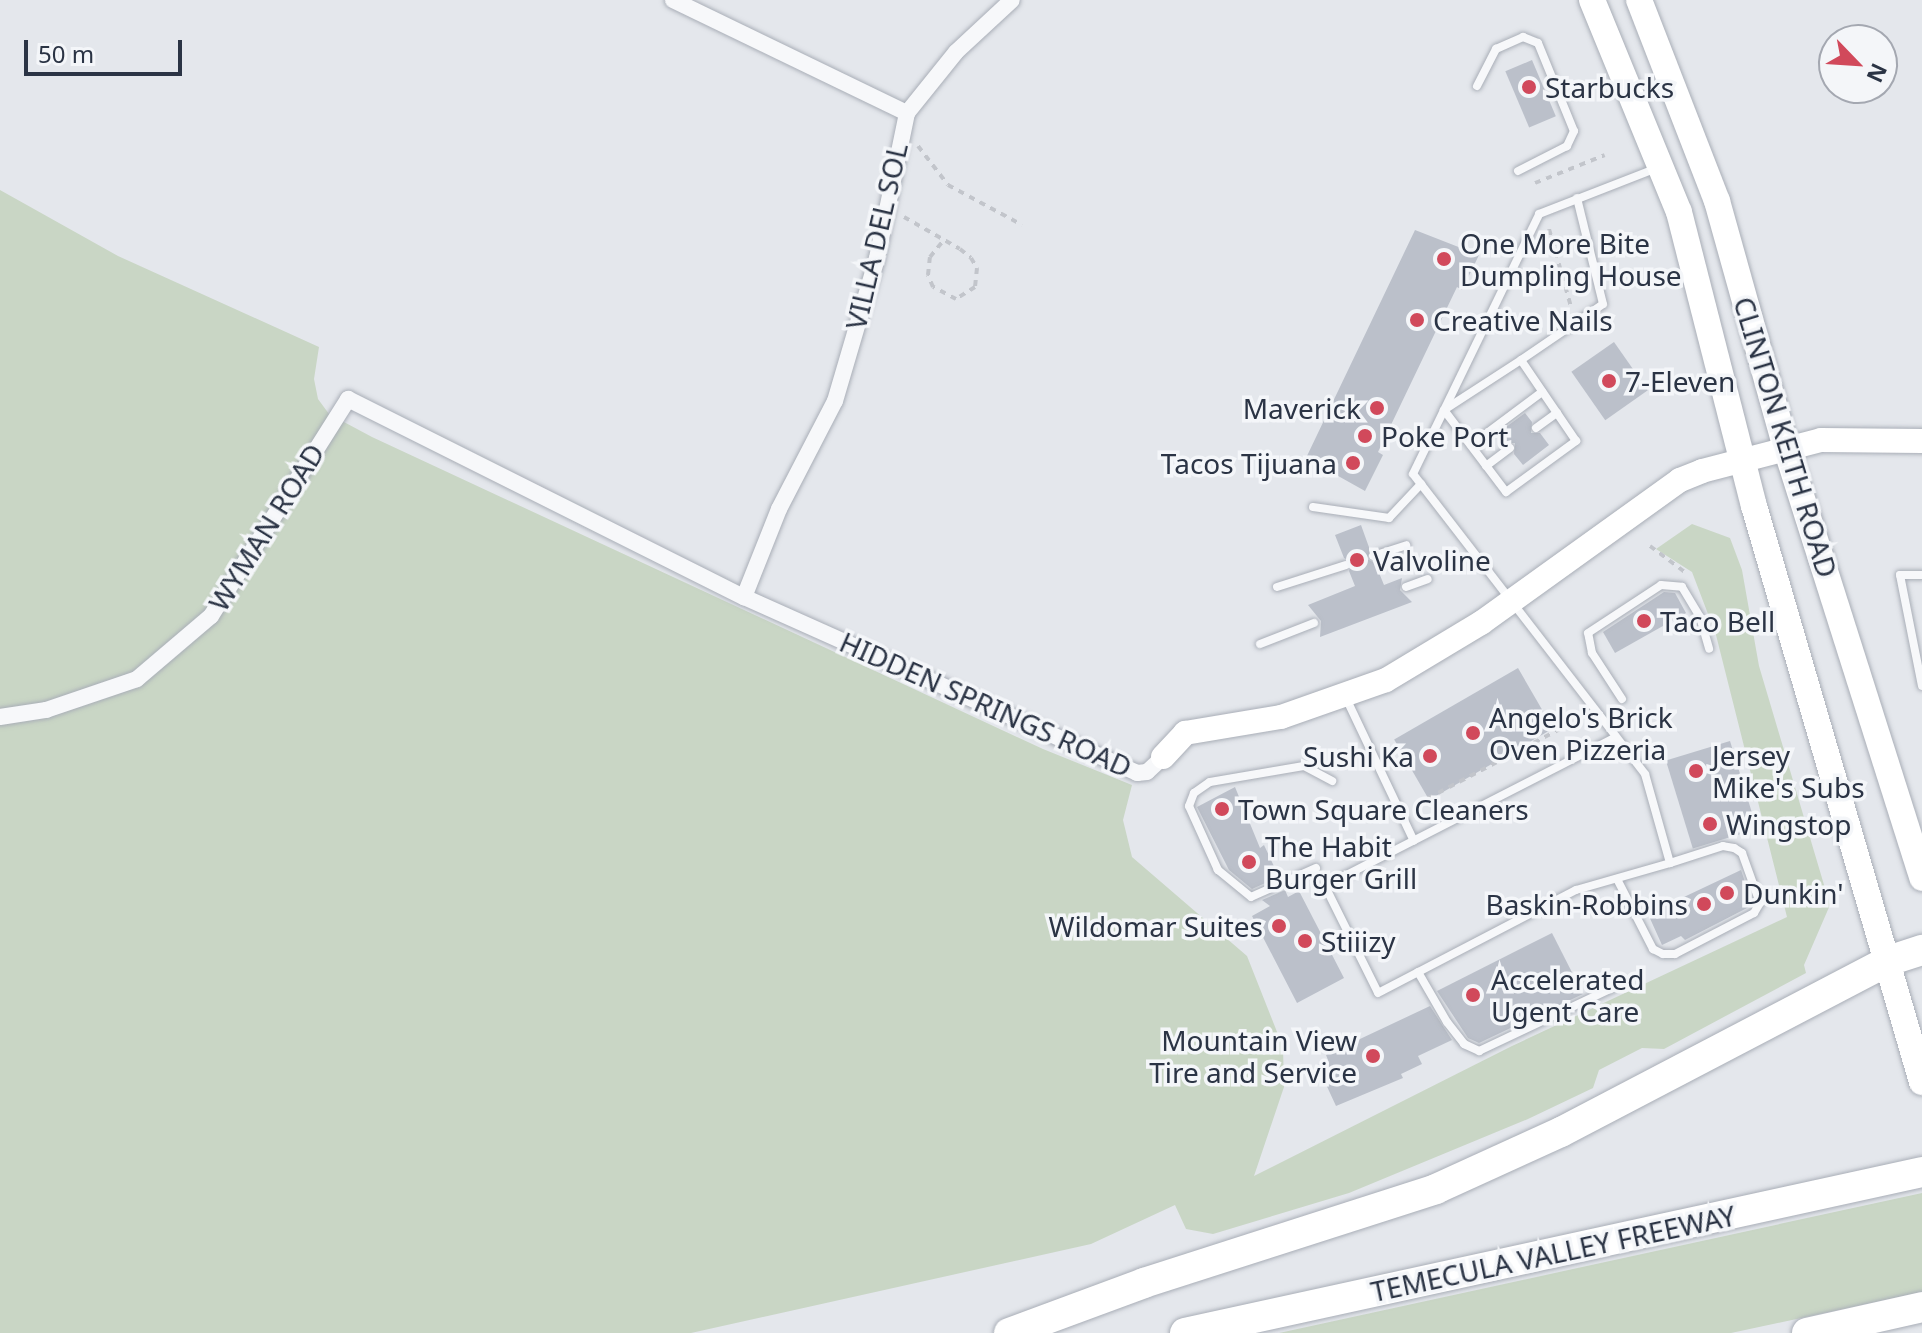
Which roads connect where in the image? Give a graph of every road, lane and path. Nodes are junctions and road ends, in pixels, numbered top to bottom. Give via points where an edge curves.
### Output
1 (673, 0) edge
2 (1012, 0) edge
3 (1592, 0) edge
4 (1639, 0) edge
5 (1477, 86) dead end
6 (907, 113) junction
7 (898, 135) junction
8 (1605, 155) dead end
9 (1662, 167) junction
10 (1518, 171) dead end
11 (1535, 183) dead end
12 (1577, 198) junction
13 (888, 208) junction
14 (1022, 225) dead end
15 (1549, 229) dead end
16 (944, 240) junction
17 (1571, 307) dead end
18 (1521, 360) junction
19 (1542, 392) junction
20 (348, 399) joint
21 (1444, 410) junction
22 (1557, 413) junction
23 (1536, 428) dead end
24 (1922, 441) edge
25 (1471, 445) junction
26 (1510, 448) dead end
27 (1786, 448) junction
28 (1742, 459) junction
29 (1486, 466) junction
30 (1421, 484) junction
31 (1313, 507) dead end
32 (1406, 545) dead end
33 (1373, 556) dead end
34 (1346, 565) dead end
35 (1922, 575) edge
36 (1428, 579) dead end
37 (1277, 587) dead end
38 (1406, 587) dead end
39 (744, 597) junction
40 (1510, 602) junction
41 (1314, 623) dead end
42 (1260, 644) dead end
43 (1709, 649) dead end
44 (1918, 658) edge
45 (1922, 686) edge
46 (1346, 698) junction
47 (1622, 699) dead end
48 (1560, 711) dead end
49 (0, 717) edge
50 (1643, 721) dead end
51 (1648, 731) dead end
52 (1616, 737) junction
53 (1163, 757) joint
54 (1332, 781) dead end
55 (1417, 804) dead end
56 (1414, 841) junction
57 (1670, 863) junction
58 (1316, 868) dead end
59 (1922, 878) edge
60 (1617, 879) junction
61 (1922, 950) edge
62 (1888, 961) junction
63 (1418, 972) junction
64 (1625, 982) dead end
65 (1922, 1082) edge
66 (1922, 1172) edge
67 (1922, 1307) edge
68 (1009, 1333) edge
69 (1185, 1333) edge
70 (1807, 1333) edge

1 - 6 street, VILLA DEL SOL
2 - 6 street via 956,52
3 - 9 main road, CLINTON KEITH ROAD
4 - 27 main road, CLINTON KEITH ROAD via 1717,201
5 - 10 lane via 1496,49 1523,37 1538,43 1574,131 1567,146
6 - 7 street, VILLA DEL SOL
7 - 13 street, VILLA DEL SOL
7 - 14 path via 918,146 948,185
8 - 11 path
9 - 12 lane
9 - 28 main road, CLINTON KEITH ROAD via 1679,212
12 - 18 lane via 1603,304
12 - 21 lane via 1539,214
13 - 16 path
13 - 39 street, VILLA DEL SOL via 835,401 779,509
15 - 17 path
16 - 16 path via 977,268 975,287 956,299 933,287 928,275 930,257
18 - 19 lane
18 - 21 lane
19 - 22 lane
19 - 25 lane
20 - 39 street, HIDDEN SPRINGS ROAD
20 - 49 street, WYMAN ROAD via 211,616 137,679 46,710
21 - 25 lane
21 - 30 lane via 1413,474
22 - 23 lane
22 - 29 lane via 1576,441 1506,492
24 - 27 street, HIDDEN SPRINGS ROAD via 1821,440
25 - 29 lane
26 - 29 lane
27 - 28 street, HIDDEN SPRINGS ROAD
27 - 59 main road, CLINTON KEITH ROAD
28 - 40 street, HIDDEN SPRINGS ROAD via 1680,480
28 - 62 main road, CLINTON KEITH ROAD
30 - 31 lane via 1389,518
30 - 40 lane
32 - 33 lane
34 - 37 lane
35 - 44 lane via 1900,575
36 - 38 lane
39 - 53 street, HIDDEN SPRINGS ROAD via 1137,773 1147,772
40 - 46 street, HIDDEN SPRINGS ROAD via 1428,657
40 - 52 lane
41 - 42 lane
43 - 47 lane via 1700,617 1682,587 1661,585 1588,633 1592,653
44 - 45 lane
46 - 53 street, HIDDEN SPRINGS ROAD via 1281,717 1185,733
46 - 56 lane
48 - 55 path via 1552,717 1560,729
50 - 51 path
52 - 56 lane
52 - 57 lane via 1645,774
54 - 58 lane via 1304,766 1210,782 1194,793 1189,806 1218,870 1251,897
56 - 63 lane via 1325,886 1378,993
57 - 60 lane
57 - 60 lane via 1723,846 1734,848 1742,853 1760,903 1675,954 1663,954 1653,949
60 - 63 lane via 1576,890
61 - 62 highway
62 - 65 main road, CLINTON KEITH ROAD
62 - 68 highway via 1561,1132 1436,1189 1144,1283
63 - 64 lane via 1447,1022 1464,1044 1479,1051
66 - 69 highway, TEMECULA VALLEY FREEWAY
67 - 70 highway

